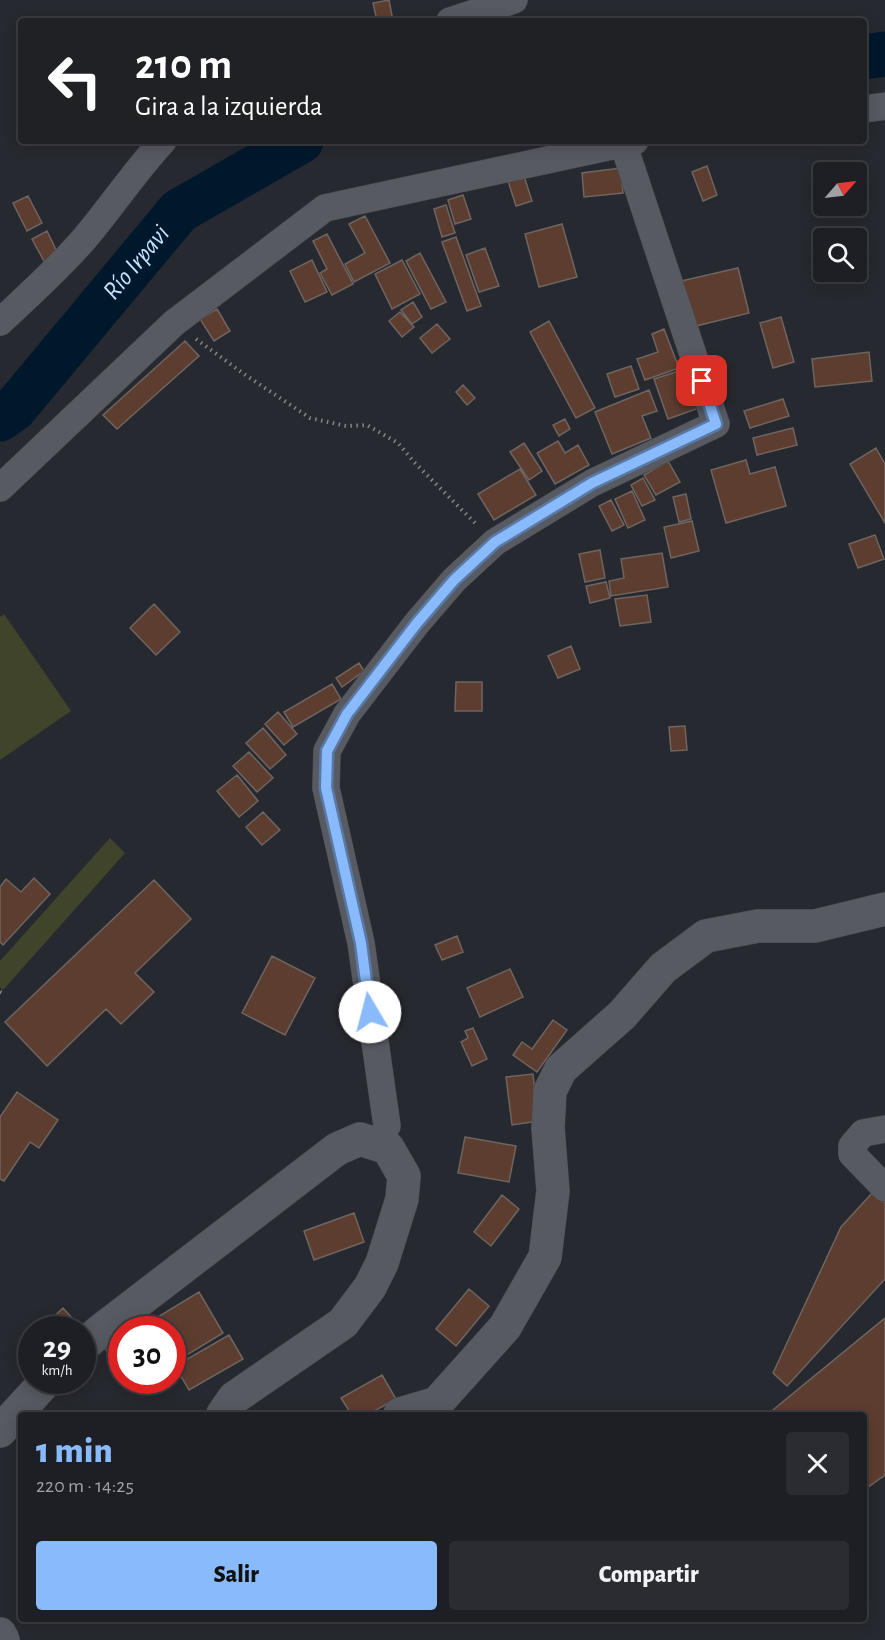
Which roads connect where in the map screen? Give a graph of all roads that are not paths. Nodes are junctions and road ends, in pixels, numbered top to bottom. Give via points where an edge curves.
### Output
1 (514, 0) edge
2 (459, 18) edge
3 (885, 106) edge
4 (867, 109) edge
5 (160, 144) edge
6 (620, 144) edge
7 (630, 144) edge
8 (0, 322) edge
9 (0, 488) edge
10 (885, 909) edge
11 (387, 1126) dead end
12 (885, 1129) edge
13 (885, 1188) edge
14 (96, 1335) edge
15 (34, 1394) edge
16 (224, 1412) edge
17 (407, 1412) edge
18 (0, 1431) edge
19 (0, 1634) edge
20 (3, 1640) edge

1 - 2 street
3 - 4 street
5 - 8 street via 60,265
6 - 9 street via 325,208 174,323
7 - 11 street via 716,424 592,483 495,542 454,580 417,623 347,714 327,751 326,788 361,943
10 - 17 street via 815,926 758,927 706,936 663,968 622,1015 561,1069 550,1091 548,1128 553,1191 545,1257 505,1327 437,1403
12 - 13 street via 862,1133 852,1146 852,1154
14 - 16 street via 337,1149 360,1139 388,1148 404,1176 402,1199 382,1263 370,1287 343,1323 234,1398
15 - 18 street
19 - 20 street

